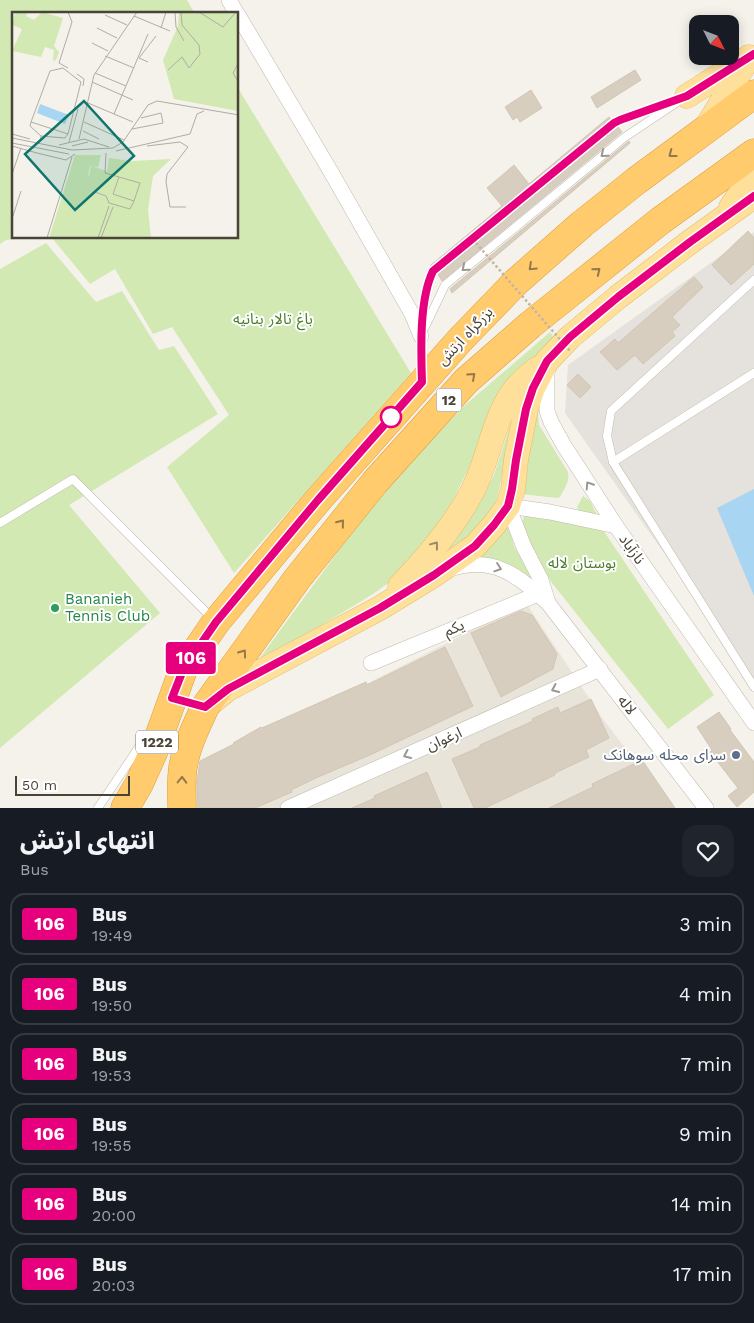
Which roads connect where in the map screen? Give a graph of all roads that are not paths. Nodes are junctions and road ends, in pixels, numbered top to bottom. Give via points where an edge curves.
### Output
1 (229, 0) edge
2 (236, 12) edge
3 (239, 17) edge
4 (752, 55) edge
5 (754, 84) edge
6 (742, 91) edge
7 (687, 96) junction
8 (754, 153) edge
9 (754, 174) edge
10 (754, 196) edge
11 (723, 218) junction
12 (754, 280) edge
13 (421, 336) junction
14 (547, 361) junction
15 (754, 373) edge
16 (422, 382) junction
17 (613, 462) junction
18 (508, 506) junction
19 (0, 523) edge
20 (616, 526) junction
21 (434, 575) junction
22 (543, 598) junction
23 (380, 608) junction
24 (216, 622) junction
25 (371, 663) dead end
26 (600, 670) junction
27 (754, 687) edge
28 (172, 698) junction
29 (205, 707) junction
30 (156, 722) dead end
31 (754, 723) edge
32 (151, 730) dead end
33 (98, 808) edge
34 (125, 808) edge
35 (182, 808) edge
36 (288, 808) edge
37 (706, 808) edge

1 - 2 street
3 - 13 street via 393,280
4 - 6 main road
4 - 7 main road
5 - 6 main road
6 - 7 main road
6 -> 16 highway, بزرگراه ارتش / 12 via 705,129 544,256 495,303
7 -> 13 lane via 625,137 445,285
7 - 13 lane via 614,123 433,271
29 -> 8 highway, 12 via 297,579 375,482 466,381 660,221
9 - 11 main road
10 - 11 main road
11 - 14 main road via 618,297
12 - 17 lane via 611,411 607,436
13 - 16 lane
14 - 18 main road via 526,409
20 -> 14 street, نازآباد via 551,422 546,398
23 -> 14 main road via 418,567 457,516 479,477 513,392
15 - 17 lane
16 - 24 highway, بزرگراه ارتش / 12
17 - 27 lane
18 - 20 street
18 - 21 main road via 475,546
18 - 22 street, لاله via 540,580
19 - 24 lane via 73,480
20 - 31 street, نازآباد
21 -> 22 street, لاله via 463,565 493,566 518,578
21 - 23 main road
22 - 25 street, یکم
22 - 26 street, لاله
23 - 29 main road via 228,689
24 - 28 highway, بزرگراه ارتش / 12 via 183,670
26 -> 36 street, ارغوان
26 - 37 street, لاله
28 - 29 highway
28 - 30 lane
28 - 34 highway, بزرگراه ارتش / 1222 via 153,753
35 -> 29 highway, 1222 via 186,753
32 - 33 lane

